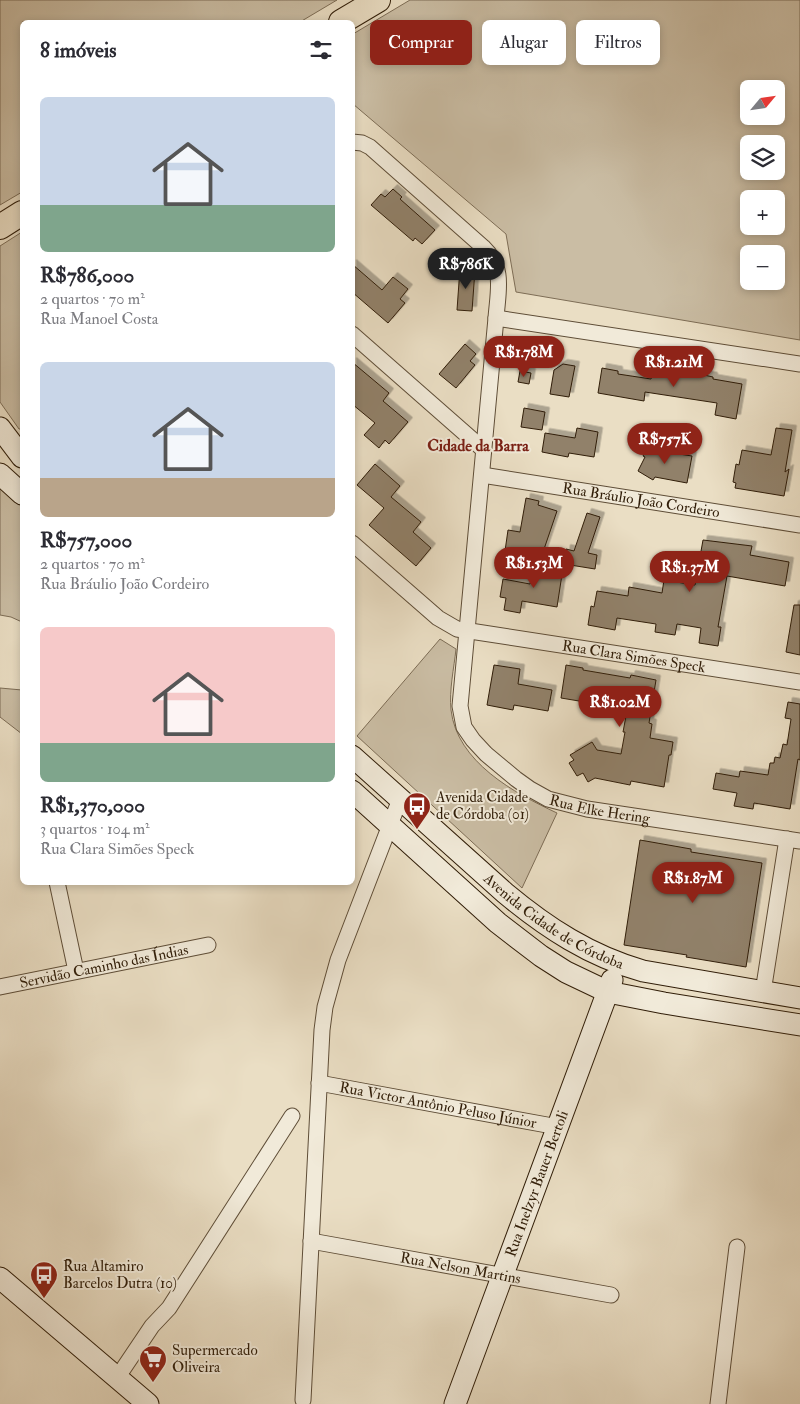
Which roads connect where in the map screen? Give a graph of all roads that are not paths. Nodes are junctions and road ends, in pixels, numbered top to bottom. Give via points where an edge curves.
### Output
1 (378, 0) edge
2 (344, 20) edge
3 (355, 141) edge
4 (20, 215) edge
5 (0, 227) edge
6 (496, 318) junction
7 (355, 337) edge
8 (800, 364) edge
9 (2, 436) edge
10 (484, 450) junction
11 (20, 455) edge
12 (0, 474) edge
13 (482, 475) junction
14 (20, 492) edge
15 (800, 525) edge
16 (355, 546) edge
17 (468, 631) junction
18 (800, 682) edge
19 (355, 759) edge
20 (355, 794) edge
21 (400, 798) junction
22 (390, 824) junction
23 (793, 840) edge
24 (59, 885) edge
25 (208, 945) dead end
26 (618, 964) junction
27 (76, 971) junction
28 (0, 987) edge
29 (608, 992) junction
30 (763, 992) junction
31 (800, 998) edge
32 (800, 1025) edge
33 (320, 1083) junction
34 (292, 1116) dead end
35 (558, 1126) junction
36 (311, 1241) junction
37 (737, 1247) dead end
38 (502, 1276) junction
39 (0, 1278) edge
40 (611, 1296) dead end
41 (117, 1378) junction
42 (303, 1400) dead end
43 (148, 1404) edge
44 (455, 1404) edge
45 (718, 1404) edge

1 - 2 main road
3 - 6 street, Rua Elke Hering via 370,147 483,246 496,262 499,282
4 - 5 main road
6 - 8 street
6 - 10 street, Rua Elke Hering
7 - 10 street
9 - 11 street
10 - 13 street, Rua Elke Hering
12 - 14 street
13 - 15 street, Rua Bráulio João Cordeiro
13 - 17 street, Rua Elke Hering
16 - 17 street, Rua Clara Simões Speck via 438,618 457,629
17 - 18 street, Rua Clara Simões Speck
17 - 23 street, Rua Elke Hering via 460,706 464,727 486,754 530,789 548,799 587,809
19 - 21 street, Avenida Cidade de Córdoba
20 - 22 street, Avenida Cidade de Córdoba
21 - 22 street
21 - 26 street, Avenida Cidade de Córdoba via 528,912 576,944
22 - 29 street, Avenida Cidade de Córdoba via 524,944 566,972
22 - 33 street via 331,983 322,1030
23 - 30 street
24 - 27 street
25 - 27 street, Servidão Caminho das Índias
26 - 29 street, Rua Inelzyr Bauer Bertoli
26 - 30 street, Avenida Cidade de Córdoba
27 - 28 street, Servidão Caminho das Índias
29 - 32 street, Avenida Cidade de Córdoba
29 - 35 street, Rua Inelzyr Bauer Bertoli
30 - 31 street, Avenida Cidade de Córdoba
33 - 35 street, Rua Victor Antônio Peluso Júnior
33 - 36 street
34 - 41 street via 169,1308 152,1326
35 - 38 street, Rua Inelzyr Bauer Bertoli
36 - 38 street, Rua Nelson Martins
36 - 42 street
37 - 45 street
38 - 40 street, Rua Nelson Martins
38 - 44 street, Rua Inelzyr Bauer Bertoli
39 - 41 street
41 - 43 street

